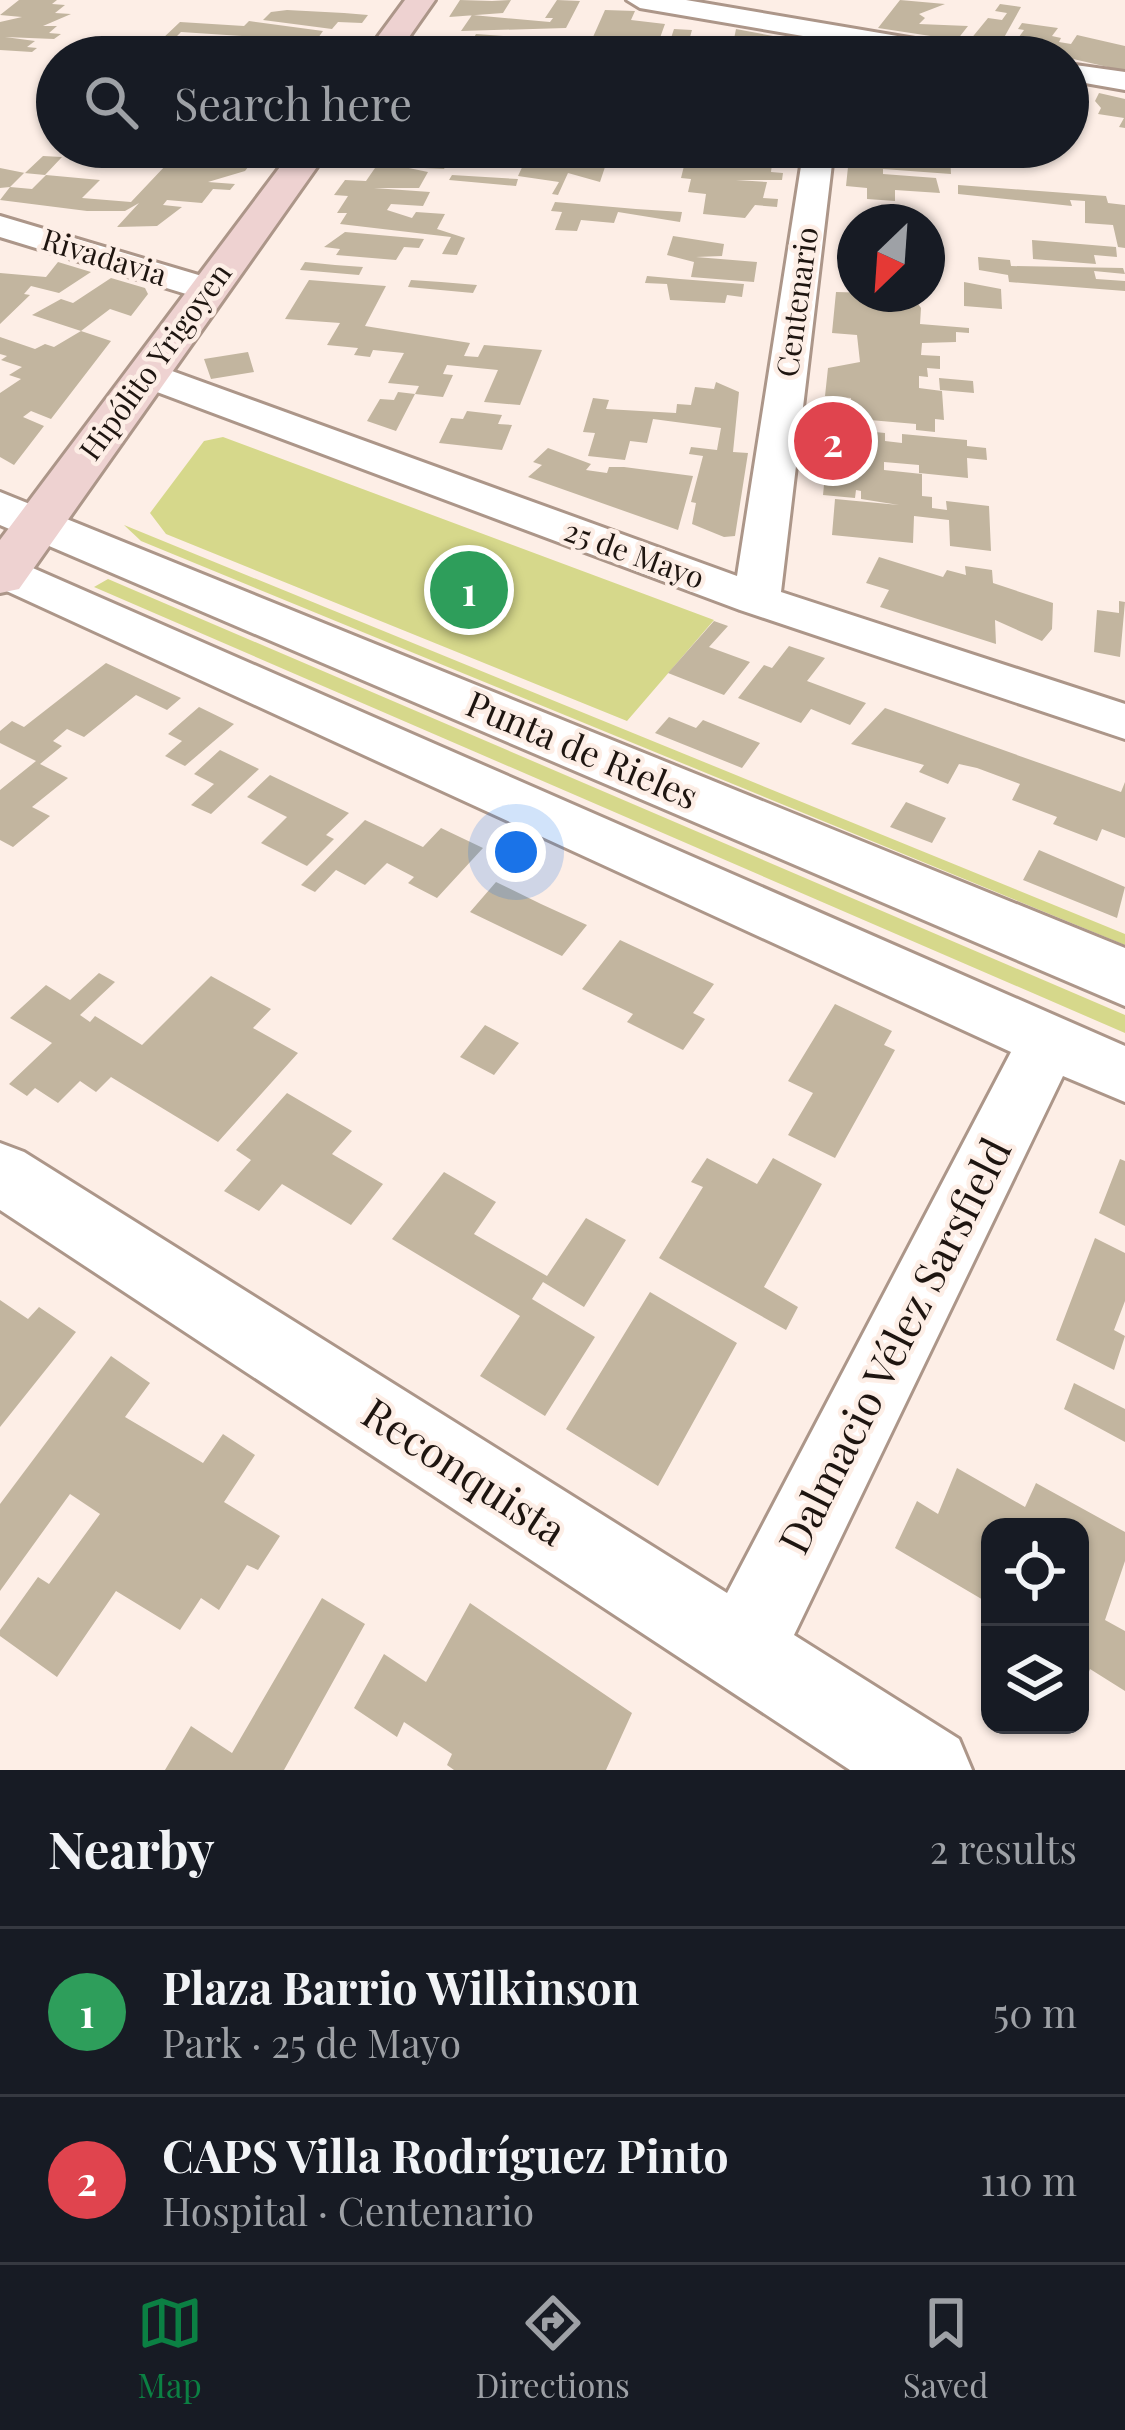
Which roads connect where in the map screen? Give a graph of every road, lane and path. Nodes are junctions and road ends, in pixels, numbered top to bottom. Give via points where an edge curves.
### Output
1 (420, 0) edge
2 (640, 0) edge
3 (861, 12) dead end
4 (394, 36) edge
5 (792, 36) edge
6 (842, 36) edge
7 (1089, 75) edge
8 (1125, 81) edge
9 (298, 168) edge
10 (816, 168) edge
11 (0, 226) edge
12 (209, 290) junction
13 (147, 375) junction
14 (19, 515) edge
15 (2, 574) edge
16 (757, 600) junction
17 (1125, 722) edge
18 (1125, 978) edge
19 (1049, 1041) junction
20 (1125, 1075) edge
21 (0, 1173) edge
22 (742, 1651) junction
23 (928, 1770) edge

1 - 4 main road
2 - 5 street
3 - 6 street
7 - 8 street
9 - 12 main road, Hipólito Yrigoyen
10 - 16 street, Centenario
11 - 12 street, Rivadavia
12 - 13 main road, Hipólito Yrigoyen
13 - 14 main road, Hipólito Yrigoyen
13 - 16 street, 25 de Mayo
14 - 15 main road, Hipólito Yrigoyen
14 - 18 street, Punta de Rieles
15 - 19 street
16 - 17 street, 25 de Mayo
19 - 20 street
19 - 22 street, Dalmacio Vélez Sarsfield
21 - 22 street, Reconquista
22 - 23 street, Reconquista

